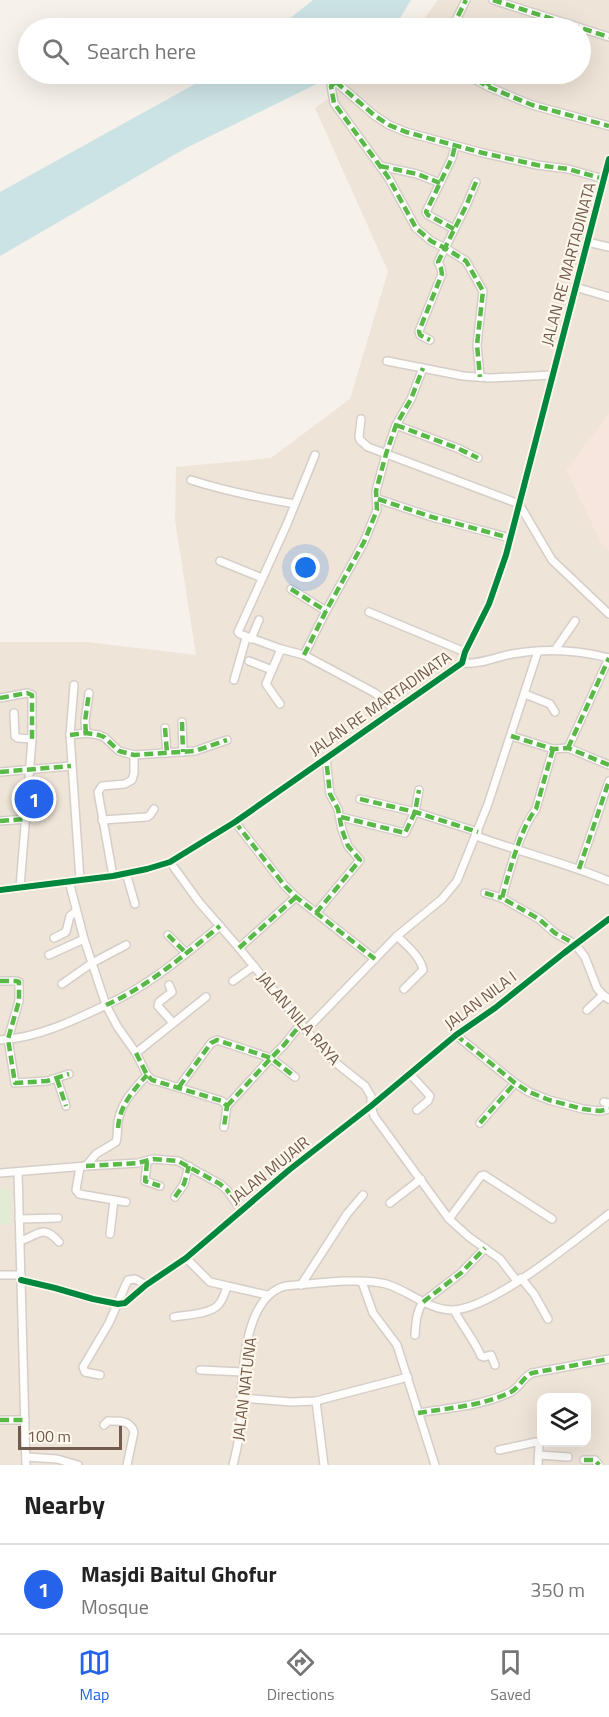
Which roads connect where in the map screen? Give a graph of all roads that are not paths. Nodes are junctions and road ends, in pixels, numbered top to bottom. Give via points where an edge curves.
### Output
1 (466, 0) edge
2 (494, 0) edge
3 (457, 18) edge
4 (548, 18) edge
5 (591, 32) edge
6 (609, 38) edge
7 (334, 84) edge
8 (338, 84) edge
9 (483, 84) edge
10 (487, 86) joint
11 (609, 126) edge
12 (455, 146) junction
13 (609, 159) edge
14 (380, 166) junction
15 (604, 179) junction
16 (476, 182) dead end
17 (440, 183) junction
18 (606, 188) edge
19 (454, 229) junction
20 (587, 242) junction
21 (609, 247) edge
22 (445, 248) junction
23 (575, 287) junction
24 (609, 297) edge
25 (430, 340) dead end
26 (387, 361) dead end
27 (423, 368) junction
28 (553, 375) junction
29 (480, 377) junction
30 (361, 419) dead end
31 (396, 425) junction
32 (386, 454) junction
33 (315, 455) dead end
34 (478, 458) dead end
35 (191, 480) dead end
36 (378, 499) junction
37 (295, 504) junction
38 (519, 504) junction
39 (510, 538) junction
40 (220, 561) dead end
41 (262, 578) junction
42 (291, 589) dead end
43 (326, 611) junction
44 (369, 612) dead end
45 (609, 614) edge
46 (259, 620) dead end
47 (575, 621) dead end
48 (249, 638) junction
49 (281, 650) junction
50 (555, 650) junction
51 (538, 651) junction
52 (465, 652) junction
53 (304, 655) junction
54 (609, 658) edge
55 (249, 661) dead end
56 (462, 663) junction
57 (272, 670) junction
58 (234, 680) dead end
59 (74, 685) dead end
60 (89, 693) dead end
61 (525, 694) junction
62 (0, 698) edge
63 (280, 704) dead end
64 (395, 710) junction
65 (555, 712) dead end
66 (14, 713) dead end
67 (182, 722) dead end
68 (165, 728) dead end
69 (513, 730) junction
70 (86, 733) junction
71 (70, 735) junction
72 (32, 739) junction
73 (227, 740) dead end
74 (570, 744) junction
75 (553, 749) junction
76 (183, 752) junction
77 (167, 753) junction
78 (134, 755) junction
79 (329, 756) junction
80 (608, 763) edge
81 (71, 766) junction
82 (29, 769) junction
83 (0, 772) edge
84 (609, 781) edge
85 (419, 790) dead end
86 (360, 799) dead end
87 (154, 809) dead end
88 (415, 812) junction
89 (343, 818) junction
90 (26, 819) junction
91 (102, 820) junction
92 (0, 821) edge
93 (235, 822) junction
94 (477, 834) junction
95 (517, 851) junction
96 (170, 862) junction
97 (579, 869) junction
98 (126, 873) junction
99 (112, 876) junction
100 (80, 880) junction
101 (69, 881) junction
102 (609, 881) edge
103 (20, 887) junction
104 (0, 890) edge
105 (485, 893) dead end
106 (296, 897) junction
107 (502, 898) junction
108 (135, 904) dead end
109 (76, 911) junction
110 (316, 913) junction
111 (609, 919) edge
112 (220, 926) junction
113 (168, 935) dead end
114 (397, 936) junction
115 (54, 938) dead end
116 (84, 939) junction
117 (575, 944) junction
118 (126, 945) dead end
119 (239, 948) junction
120 (186, 953) junction
121 (49, 956) dead end
122 (375, 959) junction
123 (92, 963) junction
124 (254, 966) junction
125 (0, 981) edge
126 (232, 981) dead end
127 (62, 984) dead end
128 (169, 985) dead end
129 (404, 989) dead end
130 (206, 997) dead end
131 (606, 997) edge
132 (106, 1005) junction
133 (587, 1010) dead end
134 (173, 1023) junction
135 (303, 1027) junction
136 (456, 1035) junction
137 (4, 1040) edge
138 (136, 1053) junction
139 (271, 1058) junction
140 (69, 1074) dead end
141 (410, 1074) junction
142 (147, 1075) junction
143 (295, 1077) dead end
144 (57, 1078) junction
145 (517, 1084) junction
146 (179, 1087) junction
147 (66, 1106) dead end
148 (227, 1106) junction
149 (371, 1106) junction
150 (609, 1109) edge
151 (417, 1110) dead end
152 (480, 1122) dead end
153 (224, 1127) dead end
154 (147, 1162) junction
155 (83, 1166) junction
156 (189, 1166) junction
157 (18, 1172) junction
158 (0, 1173) edge
159 (421, 1179) junction
160 (160, 1186) dead end
161 (363, 1196) dead end
162 (175, 1197) dead end
163 (114, 1200) junction
164 (126, 1202) dead end
165 (390, 1203) dead end
166 (241, 1210) junction
167 (609, 1214) edge
168 (58, 1218) dead end
169 (19, 1219) junction
170 (449, 1219) junction
171 (552, 1219) dead end
172 (110, 1234) dead end
173 (20, 1241) junction
174 (58, 1242) dead end
175 (484, 1248) junction
176 (186, 1258) junction
177 (0, 1275) edge
178 (21, 1278) junction
179 (519, 1279) junction
180 (362, 1281) junction
181 (146, 1285) junction
182 (301, 1285) junction
183 (227, 1287) junction
184 (267, 1295) junction
185 (423, 1302) junction
186 (118, 1304) junction
187 (454, 1310) junction
188 (174, 1317) dead end
189 (548, 1319) dead end
190 (415, 1335) dead end
191 (609, 1359) edge
192 (495, 1365) dead end
193 (200, 1370) dead end
194 (243, 1372) junction
195 (100, 1375) dead end
196 (408, 1377) junction
197 (241, 1398) junction
198 (315, 1401) junction
199 (418, 1413) junction
200 (0, 1420) edge
201 (25, 1420) junction
202 (104, 1425) dead end
203 (499, 1450) dead end
204 (538, 1455) junction
205 (568, 1457) dead end
206 (584, 1460) dead end
207 (26, 1461) edge
208 (78, 1465) edge
209 (127, 1465) edge
210 (233, 1465) edge
211 (324, 1465) edge
212 (435, 1465) edge
213 (538, 1465) edge
214 (599, 1465) edge

1 - 3 street
2 - 4 street
5 - 6 street
7 - 14 street via 334,103
8 - 12 street via 389,125
9 - 10 street
10 - 11 street via 542,108
12 - 15 street
12 - 17 street
13 - 15 street, JALAN RE MARTADINATA
14 - 17 street
14 - 22 street via 416,228
15 - 18 street, JALAN RE MARTADINATA
16 - 19 street
17 - 19 street via 426,213
18 - 20 street, JALAN RE MARTADINATA
19 - 22 street
20 - 21 street
20 - 23 street, JALAN RE MARTADINATA
22 - 25 street via 438,262 442,274 419,331
22 - 29 street via 466,261 483,291 477,345
23 - 24 street
23 - 28 street, JALAN RE MARTADINATA
26 - 27 street
27 - 29 street
27 - 31 street
28 - 29 street
28 - 38 street, JALAN RE MARTADINATA
30 - 32 street via 360,440
31 - 32 street
31 - 34 street
32 - 36 street via 376,491
32 - 38 street
33 - 37 street
35 - 37 street
36 - 39 street
36 - 43 street via 378,510 364,542
37 - 41 street
38 - 39 street, JALAN RE MARTADINATA
38 - 45 street via 552,560
39 - 52 street, JALAN RE MARTADINATA via 489,604
40 - 41 street
41 - 48 street via 238,630
42 - 43 street
43 - 53 street
44 - 52 street
46 - 48 street
47 - 50 street
48 - 49 street
48 - 58 street
49 - 53 street
49 - 57 street
50 - 51 street
50 - 54 street
51 - 56 street
51 - 61 street
52 - 56 street, JALAN RE MARTADINATA
53 - 64 street via 375,693
54 - 74 street
55 - 57 street
56 - 64 street, JALAN RE MARTADINATA
57 - 63 street via 266,685
59 - 71 street
60 - 70 street
61 - 65 street via 550,704
61 - 69 street
62 - 72 street via 32,695
64 - 79 street, JALAN RE MARTADINATA
66 - 72 street via 15,736
67 - 76 street
68 - 77 street
69 - 75 street
69 - 94 street
70 - 71 street
70 - 78 street via 104,737 119,751
71 - 81 street
72 - 82 street
73 - 76 street
74 - 75 street
74 - 80 street
75 - 95 street via 536,809
76 - 77 street
77 - 78 street
78 - 91 street via 134,777 129,782 99,788
79 - 89 street via 329,789
79 - 93 street, JALAN RE MARTADINATA
81 - 82 street
81 - 100 street
82 - 83 street
82 - 90 street
84 - 97 street
85 - 88 street
86 - 88 street
87 - 91 street via 147,817
88 - 89 street via 405,832
88 - 94 street
89 - 110 street via 342,831 348,846 360,860
90 - 92 street
90 - 103 street
91 - 99 street
93 - 96 street, JALAN RE MARTADINATA
93 - 106 street
94 - 95 street
94 - 114 street via 457,881
95 - 97 street
95 - 107 street
96 - 98 street, JALAN RE MARTADINATA
96 - 112 street, JALAN NILA RAYA
97 - 102 street
98 - 99 street, JALAN RE MARTADINATA
98 - 108 street
99 - 100 street, JALAN RE MARTADINATA
100 - 101 street, JALAN RE MARTADINATA
101 - 103 street, JALAN RE MARTADINATA
101 - 109 street
103 - 104 street, JALAN RE MARTADINATA
105 - 107 street
106 - 110 street
106 - 119 street
107 - 117 street
109 - 115 street via 70,916 66,932
109 - 116 street
110 - 122 street
111 - 117 street, JALAN NILA I
112 - 119 street, JALAN NILA RAYA
112 - 120 street
113 - 120 street
114 - 122 street
114 - 129 street via 423,967
116 - 121 street
116 - 123 street
117 - 131 street via 585,957 597,988
117 - 136 street, JALAN NILA I
118 - 123 street
119 - 124 street, JALAN NILA RAYA
120 - 132 street via 147,983
122 - 135 street
123 - 127 street
123 - 132 street
124 - 126 street
124 - 135 street, JALAN NILA RAYA
125 - 137 street via 19,982 19,1001
128 - 134 street via 172,992 158,1006
130 - 134 street
131 - 133 street
132 - 137 street via 48,1030
132 - 138 street
134 - 138 street
135 - 139 street
135 - 149 street, JALAN NILA RAYA via 336,1063 365,1086
136 - 141 street, JALAN NILA I
136 - 145 street
137 - 144 street via 15,1083
138 - 142 street
139 - 143 street
139 - 146 street via 215,1040
139 - 148 street
140 - 144 street
141 - 149 street, JALAN NILA I
141 - 151 street via 430,1095
142 - 146 street
142 - 155 street via 124,1102 116,1142
144 - 147 street
145 - 150 street via 549,1100 583,1110
145 - 152 street
146 - 148 street via 219,1099
148 - 153 street
149 - 159 street, JALAN NILA RAYA
149 - 166 street, JALAN MUJAIR
154 - 155 street
154 - 156 street via 165,1159
154 - 160 street via 145,1181
155 - 157 street
155 - 163 street via 77,1192
156 - 162 street
156 - 166 street via 220,1184
157 - 158 street
157 - 169 street
159 - 165 street
159 - 170 street, JALAN NILA RAYA
161 - 182 street
163 - 164 street
163 - 172 street
166 - 176 street, JALAN MUJAIR
167 - 179 street
168 - 169 street
169 - 173 street
170 - 171 street via 484,1175
170 - 175 street, JALAN NILA RAYA
173 - 174 street via 44,1232
173 - 178 street
175 - 179 street, JALAN NILA RAYA
175 - 185 street via 461,1273
176 - 181 street, JALAN MUJAIR
176 - 183 street via 205,1279
177 - 178 street
178 - 186 street
178 - 201 street
179 - 187 street via 478,1303
179 - 189 street, JALAN NILA RAYA via 534,1294
180 - 182 street
180 - 185 street via 387,1284
180 - 196 street via 373,1313 397,1345
181 - 186 street, JALAN MUJAIR via 125,1303
181 - 186 street via 128,1280
182 - 184 street via 279,1288
183 - 184 street
183 - 188 street via 215,1308
184 - 194 street, JALAN NATUNA via 254,1319
185 - 187 street
185 - 190 street
186 - 195 street via 85,1362 85,1372
187 - 192 street via 481,1356 491,1355
191 - 199 street via 531,1373 516,1389 498,1397
193 - 194 street
194 - 197 street, JALAN NATUNA
196 - 198 street
196 - 199 street
197 - 198 street
197 - 210 street, JALAN NATUNA
198 - 211 street
199 - 212 street
200 - 201 street
201 - 207 street
202 - 209 street via 108,1421 123,1421 133,1429
203 - 204 street via 535,1442 539,1445
204 - 205 street
204 - 213 street
206 - 214 street via 595,1460
207 - 208 street via 57,1459

